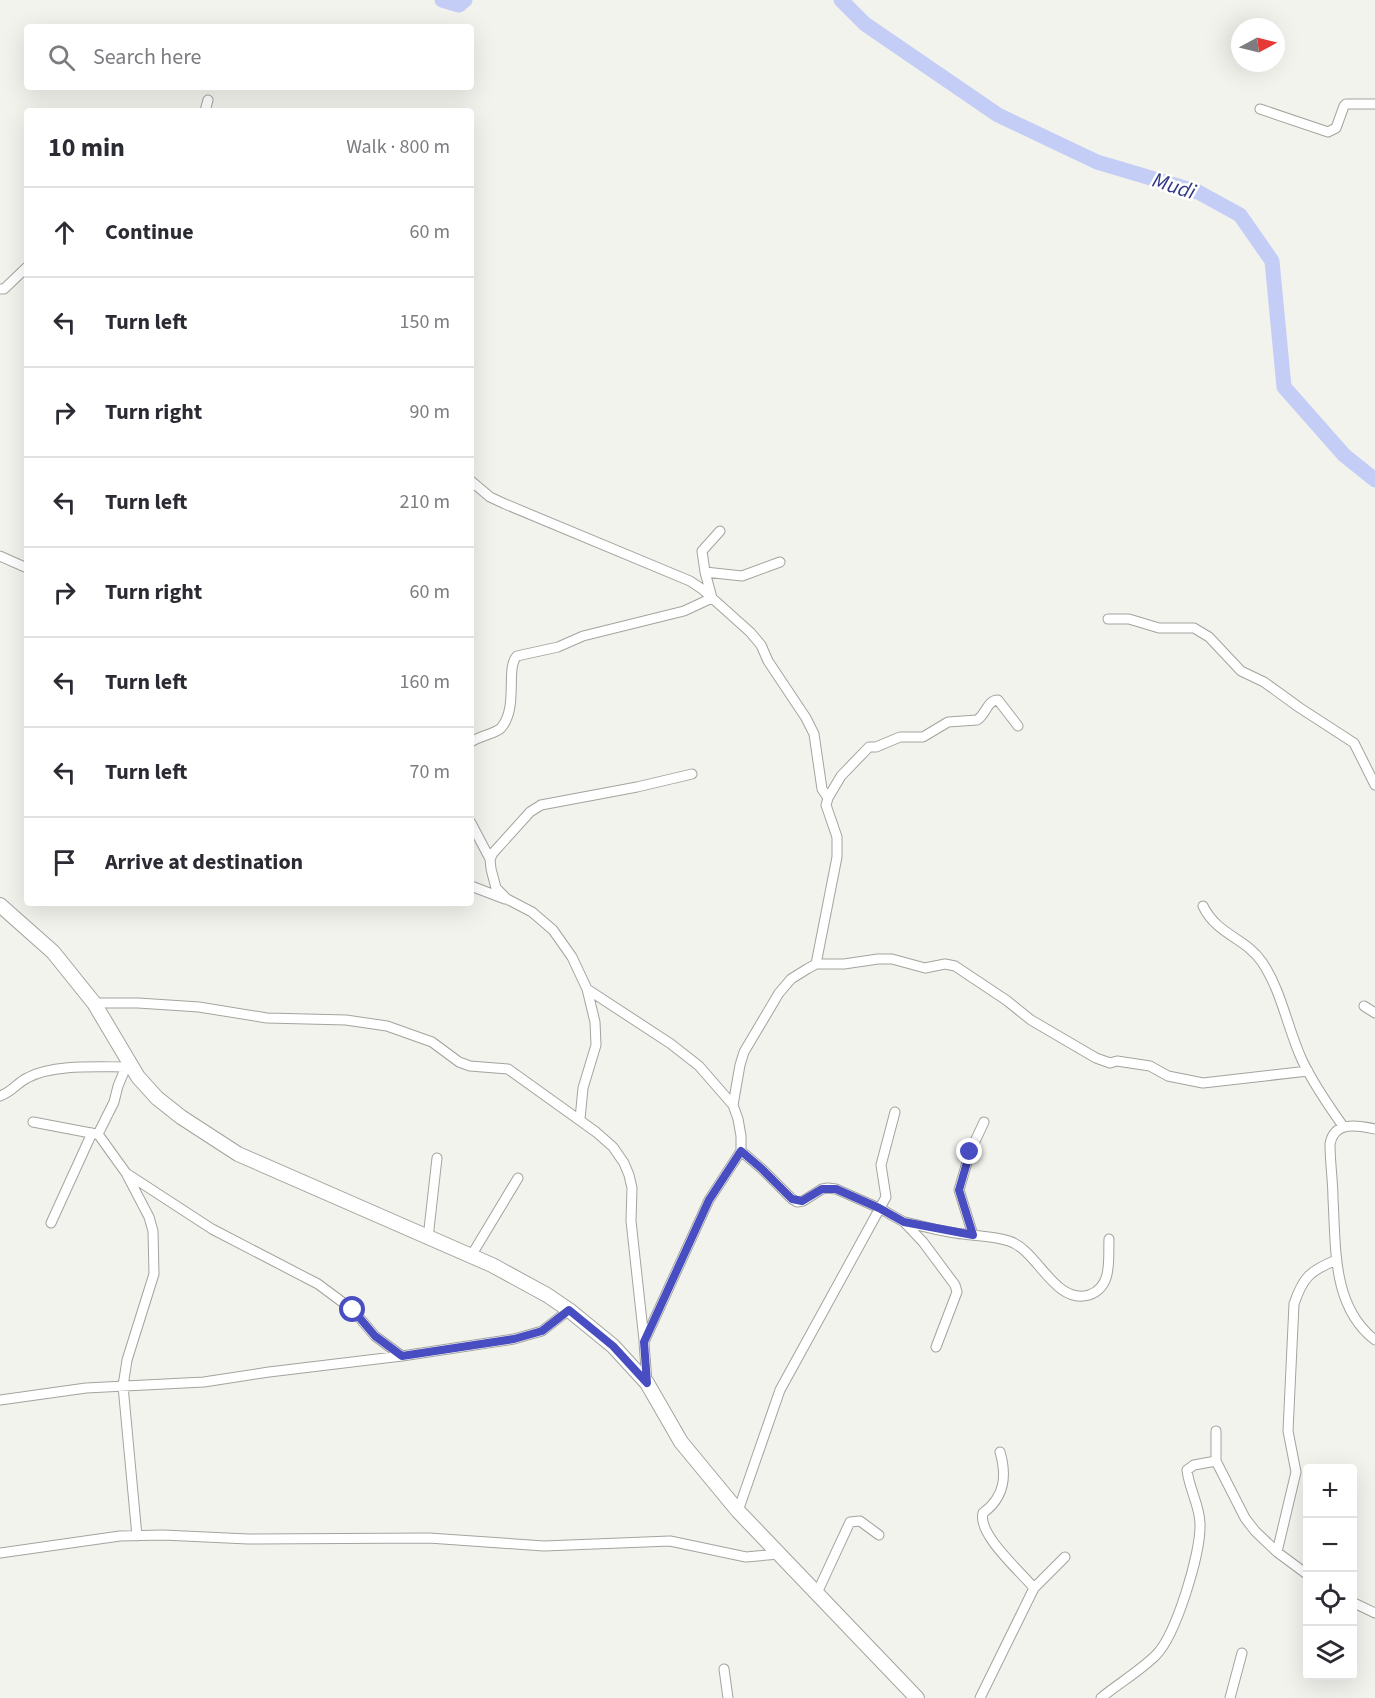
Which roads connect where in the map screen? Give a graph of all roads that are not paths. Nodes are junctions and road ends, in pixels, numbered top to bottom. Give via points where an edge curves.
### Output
1 (208, 100) dead end
2 (1375, 104) edge
3 (206, 108) edge
4 (1260, 109) dead end
5 (24, 270) edge
6 (0, 288) edge
7 (474, 483) edge
8 (720, 531) dead end
9 (0, 556) edge
10 (780, 562) dead end
11 (24, 567) edge
12 (705, 572) junction
13 (712, 598) junction
14 (1108, 619) dead end
15 (1018, 726) dead end
16 (474, 740) edge
17 (692, 774) dead end
18 (1375, 785) edge
19 (828, 798) junction
20 (474, 829) edge
21 (490, 859) junction
22 (474, 887) edge
23 (507, 899) junction
24 (0, 905) edge
25 (1203, 906) dead end
26 (816, 964) junction
27 (587, 989) junction
28 (94, 1004) junction
29 (1364, 1006) dead end
30 (1375, 1013) edge
31 (127, 1065) junction
32 (1308, 1071) junction
33 (0, 1096) edge
34 (733, 1105) junction
35 (896, 1112) dead end
36 (580, 1119) junction
37 (33, 1122) dead end
38 (984, 1122) dead end
39 (1343, 1126) junction
40 (1375, 1129) edge
41 (95, 1134) junction
42 (741, 1151) junction
43 (437, 1158) dead end
44 (126, 1173) junction
45 (518, 1178) dead end
46 (879, 1208) junction
47 (904, 1222) junction
48 (51, 1224) dead end
49 (973, 1235) junction
50 (428, 1238) junction
51 (1109, 1239) dead end
52 (471, 1256) junction
53 (1336, 1260) junction
54 (569, 1310) junction
55 (1375, 1340) edge
56 (644, 1342) junction
57 (936, 1347) dead end
58 (402, 1356) junction
59 (647, 1383) junction
60 (123, 1386) junction
61 (0, 1400) edge
62 (1216, 1431) dead end
63 (1000, 1452) dead end
64 (1216, 1461) junction
65 (738, 1511) junction
66 (879, 1535) dead end
67 (137, 1536) junction
68 (1277, 1552) junction
69 (0, 1553) edge
70 (779, 1554) junction
71 (1065, 1557) dead end
72 (1304, 1572) edge
73 (1034, 1588) junction
74 (817, 1593) junction
75 (1357, 1604) edge
76 (1375, 1613) edge
77 (1242, 1653) dead end
78 (724, 1669) dead end
79 (728, 1698) edge
80 (917, 1698) edge
81 (980, 1698) edge
82 (1101, 1698) edge
83 (1230, 1698) edge

1 - 3 street
2 - 4 street via 1346,104 1336,128 1328,132
5 - 6 street via 4,289
7 - 13 street via 499,501 690,581
8 - 12 street via 702,551
9 - 11 street
10 - 12 street via 742,576
12 - 13 street
13 - 16 street via 684,611 517,656 512,669 512,703 504,723 497,731
13 - 19 street via 755,638 806,718 814,734 822,789
14 - 18 street via 1129,619 1159,628 1194,628 1241,670 1354,743
15 - 19 street via 994,700 977,720 948,722 923,737 900,737 869,747 841,776
17 - 21 street via 541,805 495,849
19 - 26 street via 826,805 837,837 837,857
20 - 21 street
21 - 23 street via 493,882
22 - 23 street
23 - 27 street via 532,912 553,930
24 - 28 street via 53,952
25 - 32 street via 1216,924 1253,950 1262,962 1277,987
26 - 32 street via 878,958 925,968 955,966 1031,1020 1096,1058 1150,1066 1168,1076 1203,1083
26 - 34 street via 791,979 755,1032 740,1065
27 - 34 street via 688,1057
27 - 36 street via 596,1045 583,1088
28 - 31 street
28 - 36 street via 199,1007 267,1018 346,1020 387,1026 432,1042 470,1066 508,1069
29 - 30 street
31 - 33 street via 44,1072 26,1078
31 - 41 street via 114,1102
31 - 50 street via 157,1098 238,1154
32 - 39 street
34 - 42 street
35 - 46 street via 882,1166 886,1197
36 - 56 street via 613,1148 629,1175
37 - 41 street
38 - 49 street via 959,1190
39 - 40 street
39 - 53 street via 1331,1136 1330,1144
41 - 44 street
41 - 48 street
42 - 46 street via 797,1202 828,1188
42 - 56 street via 709,1200
43 - 50 street
44 - 58 street via 212,1229 318,1284 353,1310 375,1336
44 - 60 street via 149,1217 155,1257 154,1274 127,1360
45 - 52 street
46 - 47 street
46 - 65 street via 780,1390
47 - 49 street
47 - 57 street via 934,1256 957,1292
49 - 51 street via 1019,1245 1057,1286 1076,1296 1087,1296 1104,1286
50 - 52 street
52 - 54 street via 529,1284
53 - 55 street via 1346,1302 1365,1332
53 - 68 street via 1310,1274 1300,1286 1294,1304 1288,1431 1296,1472
54 - 58 street via 542,1331 514,1339
54 - 59 street via 613,1346
56 - 59 street
58 - 60 street via 204,1382
59 - 65 street via 681,1442
60 - 61 street
60 - 67 street
62 - 64 street
63 - 73 street via 1003,1487 983,1513 983,1524 999,1549
64 - 68 street via 1245,1518
64 - 82 street via 1188,1470 1200,1523 1199,1539 1180,1611 1168,1639 1157,1654
65 - 70 street
66 - 74 street via 860,1521 850,1522
67 - 69 street
67 - 70 street via 429,1538 544,1546 670,1541 746,1557
68 - 72 street
70 - 74 street
71 - 73 street
73 - 81 street
74 - 80 street
75 - 76 street
77 - 83 street
78 - 79 street

